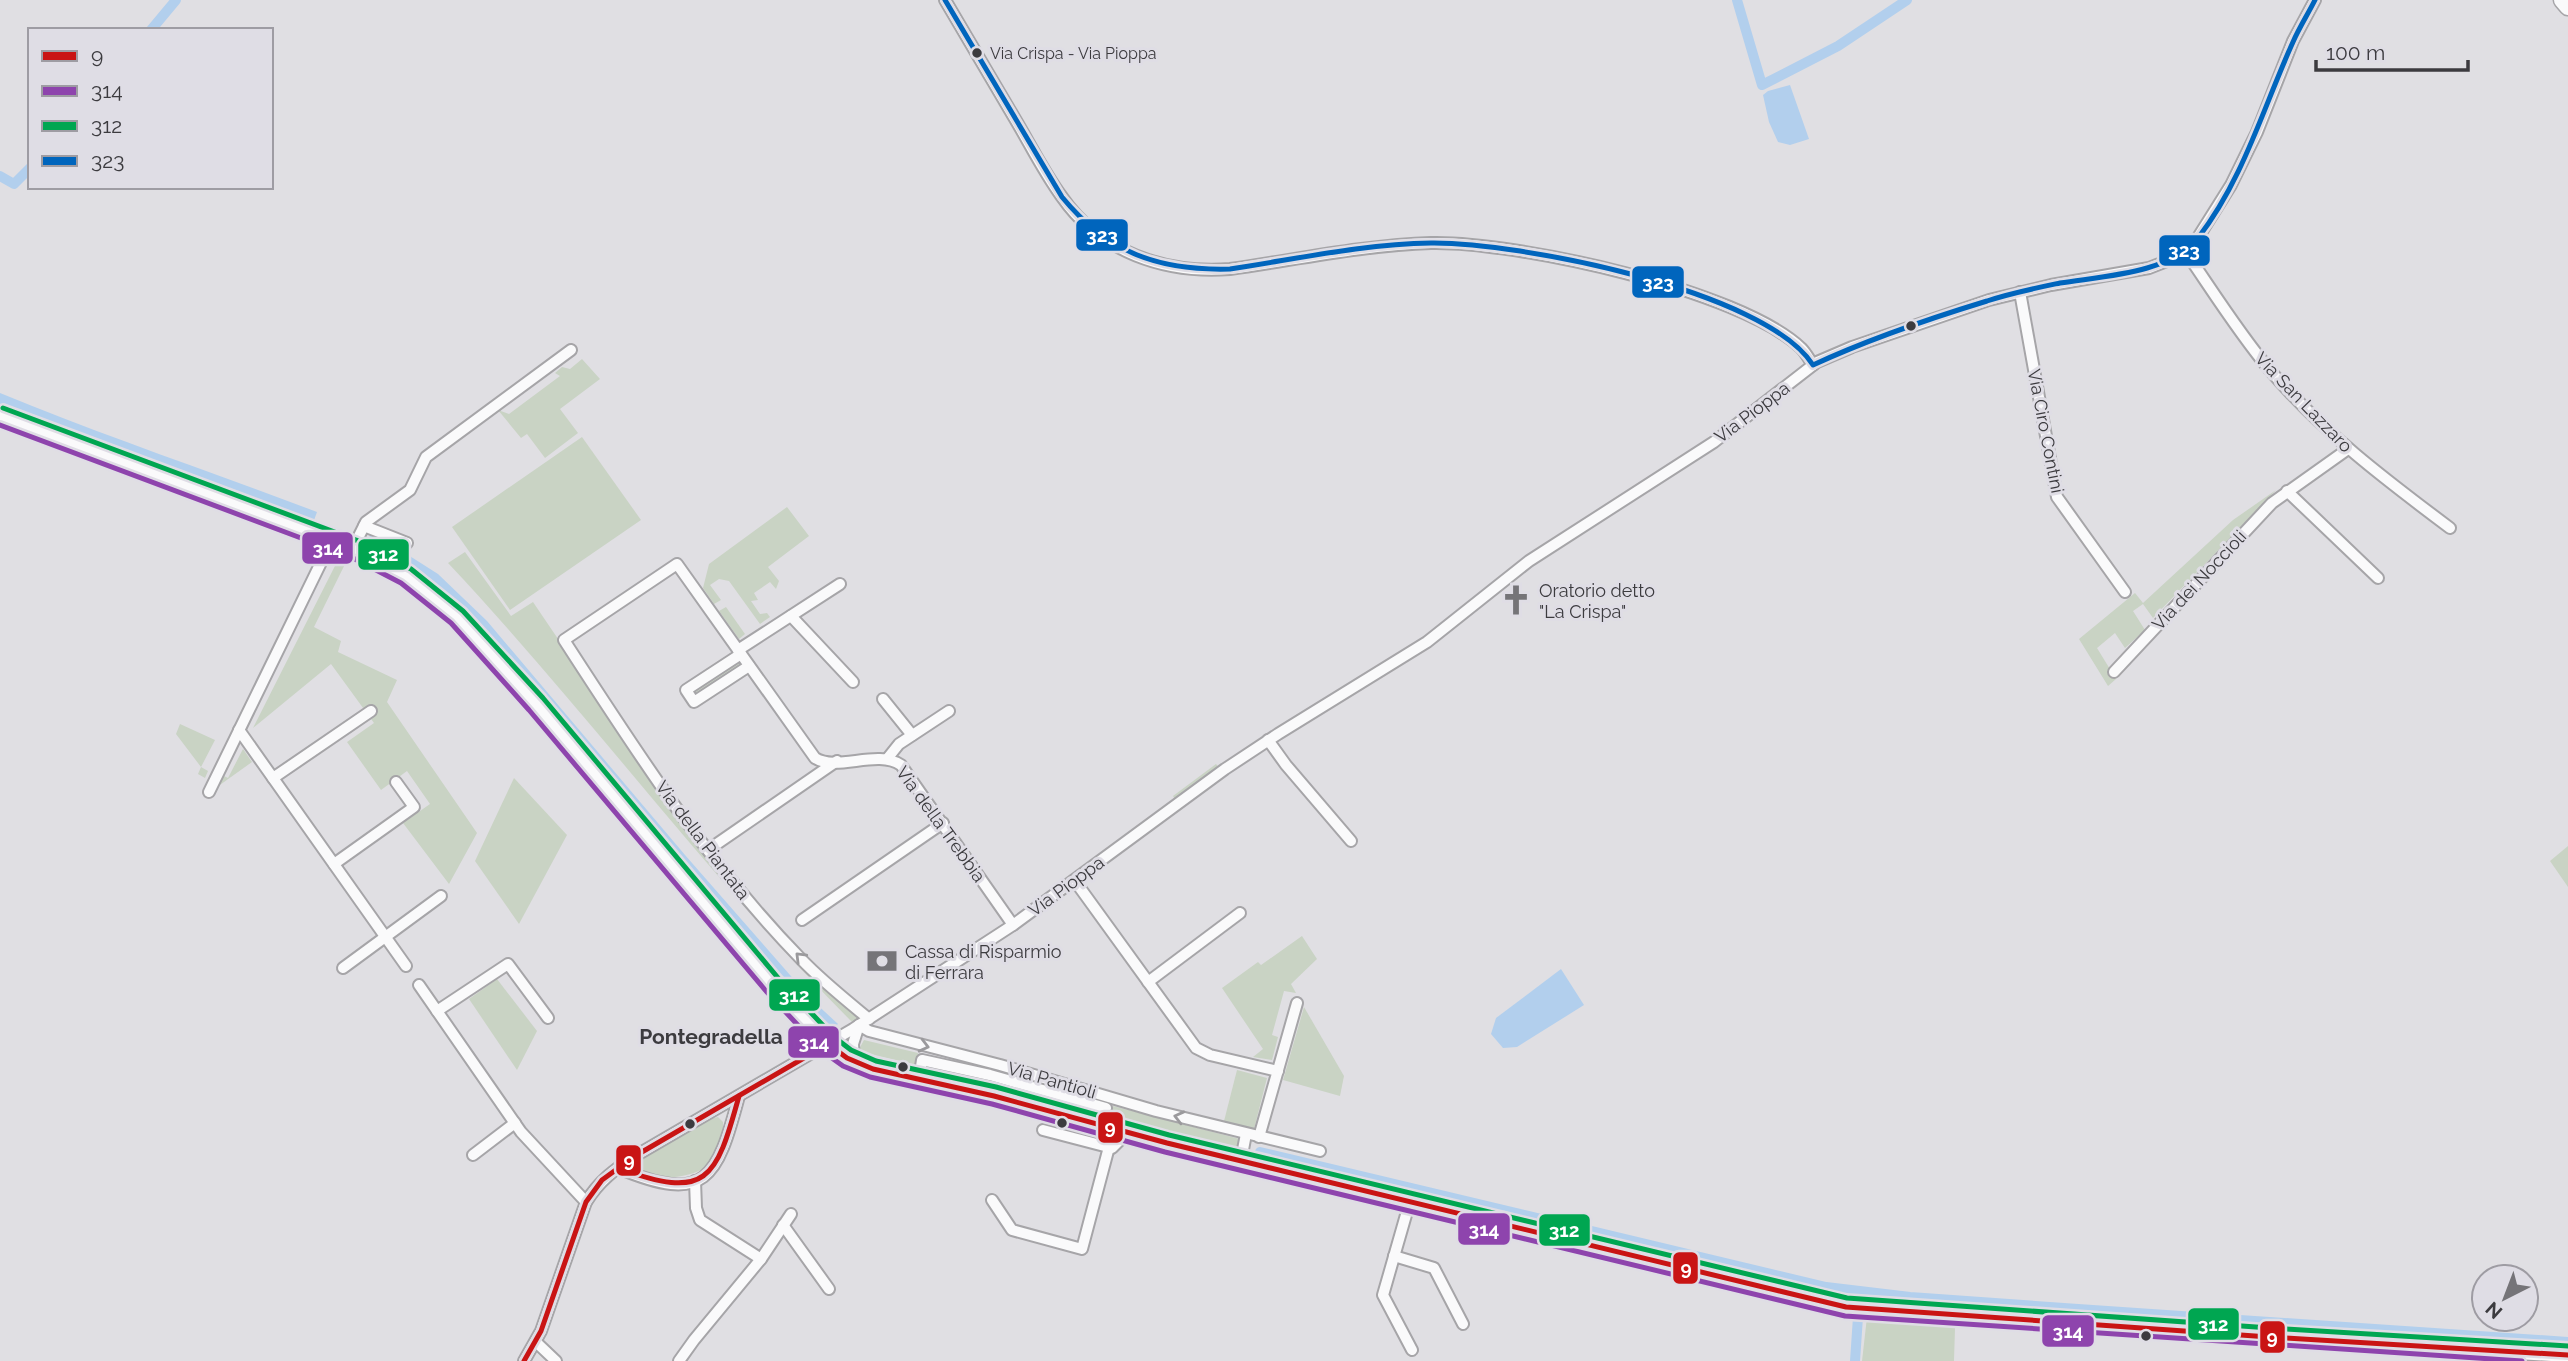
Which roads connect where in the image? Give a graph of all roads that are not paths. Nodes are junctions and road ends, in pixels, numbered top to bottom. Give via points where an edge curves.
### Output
1 (945, 0) edge
2 (2315, 0) edge
3 (2562, 0) edge
4 (2568, 7) edge
5 (2185, 251) junction
6 (2020, 292) junction
7 (571, 351) dead end
8 (1813, 365) junction
9 (0, 416) edge
10 (2348, 449) junction
11 (2287, 491) junction
12 (364, 526) junction
13 (2450, 528) dead end
14 (332, 540) junction
15 (407, 543) dead end
16 (353, 548) junction
17 (677, 564) joint
18 (2378, 578) dead end
19 (840, 584) dead end
20 (2125, 592) dead end
21 (791, 616) junction
22 (739, 652) junction
23 (749, 666) junction
24 (2114, 672) dead end
25 (853, 682) dead end
26 (883, 699) dead end
27 (371, 711) dead end
28 (949, 711) dead end
29 (239, 730) junction
30 (912, 735) junction
31 (1268, 740) junction
32 (887, 759) junction
33 (837, 761) junction
34 (273, 778) junction
35 (396, 782) dead end
36 (209, 792) dead end
37 (943, 823) junction
38 (1351, 841) dead end
39 (708, 850) junction
40 (334, 864) junction
41 (1075, 881) junction
42 (441, 897) dead end
43 (1240, 913) dead end
44 (802, 920) dead end
45 (1013, 925) junction
46 (385, 937) junction
47 (406, 966) dead end
48 (343, 968) dead end
49 (1148, 982) junction
50 (419, 985) dead end
51 (1297, 1003) dead end
52 (438, 1011) junction
53 (548, 1018) dead end
54 (864, 1022) junction
55 (832, 1048) junction
56 (853, 1061) junction
57 (1278, 1071) junction
58 (919, 1079) junction
59 (739, 1096) junction
60 (1107, 1103) junction
61 (515, 1123) junction
62 (1102, 1125) junction
63 (1043, 1130) dead end
64 (1128, 1132) junction
65 (1246, 1134) junction
66 (1259, 1137) junction
67 (1109, 1147) junction
68 (1320, 1151) dead end
69 (473, 1155) dead end
70 (1241, 1160) junction
71 (618, 1168) junction
72 (695, 1181) junction
73 (992, 1200) dead end
74 (1410, 1201) junction
75 (586, 1202) junction
76 (791, 1214) dead end
77 (783, 1225) junction
78 (1394, 1256) junction
79 (761, 1259) junction
80 (829, 1289) dead end
81 (1463, 1324) dead end
82 (536, 1342) junction
83 (1412, 1350) dead end
84 (2568, 1355) edge
85 (524, 1361) edge
86 (556, 1361) edge
87 (679, 1361) edge

1 - 8 street via 1062,198 1095,232 1129,253 1199,271 1417,244 1513,250 1703,296 1786,338 1802,349
2 - 5 street, Via Pioppa via 2242,163 2208,222
3 - 4 main road
5 - 6 street, Via Pioppa via 2150,268
5 - 10 street, Via San Lazzaro via 2269,370
6 - 8 street, Via Pioppa via 1852,347
6 - 20 street, Via Ciro Contini via 2057,498
7 - 12 street via 426,457 410,490
8 - 31 street, Via Pioppa via 1714,442 1529,561 1419,648
9 - 14 street
10 - 11 street, Via dei Noccioli
10 - 13 street, Via San Lazzaro
11 - 18 street
11 - 24 street, Via dei Noccioli
12 - 15 street
12 - 16 street
14 - 16 street
14 - 29 street
16 - 55 street via 419,585 475,636 724,930
17 - 22 street, Via della Trebbia
17 - 39 street, Via della Piantata via 564,640
19 - 21 street
21 - 22 street
21 - 25 street
22 - 23 street, Via della Trebbia
22 - 23 street via 686,690 694,702
23 - 33 street, Via della Trebbia via 815,758
26 - 30 street
27 - 34 street
28 - 30 street
29 - 34 street
29 - 36 street
30 - 32 street
31 - 38 street
31 - 41 street, Via Pioppa
32 - 33 street, Via della Trebbia
32 - 37 street, Via della Trebbia via 905,768
33 - 39 street
34 - 40 street
35 - 40 street via 414,807
37 - 44 street
37 - 45 street, Via della Trebbia
54 -> 39 street, Via della Piantata via 778,935
40 - 46 street
41 - 45 street, Via Pioppa
41 - 49 street
42 - 46 street
43 - 49 street
45 - 54 street, Via Pioppa
46 - 47 street
46 - 48 street
49 - 57 street via 1196,1048
50 - 52 street
51 - 57 street
52 - 53 street via 508,964
52 - 61 street
54 - 55 street, Via Pioppa
54 - 56 street via 853,1044
54 -> 60 street, Via Pantioli via 869,1031 1011,1068
55 - 56 street
55 - 59 street, Via Pioppa
56 - 58 street
57 - 66 street
58 - 60 street via 922,1060
58 - 62 street
59 - 71 street, Via Pioppa
59 - 72 street via 718,1160
60 - 62 street
65 -> 60 street, Via Pantioli
61 - 69 street
61 - 75 street
62 - 64 street
63 - 67 street
64 - 67 street
64 - 70 street
65 - 66 street, Via Pantioli
65 - 70 street
66 - 68 street, Via Pantioli
67 - 73 street via 1082,1248 1012,1230
70 - 74 street
71 - 72 street via 660,1184
71 - 75 street, Via Pioppa
72 - 79 street via 700,1220
74 - 78 street
74 - 84 street via 1856,1308
75 - 82 street, Via Pioppa
76 - 77 street
77 - 79 street
77 - 80 street
78 - 81 street via 1434,1268
78 - 83 street via 1383,1295
79 - 87 street
82 - 85 street, Via Pioppa
82 - 86 street

